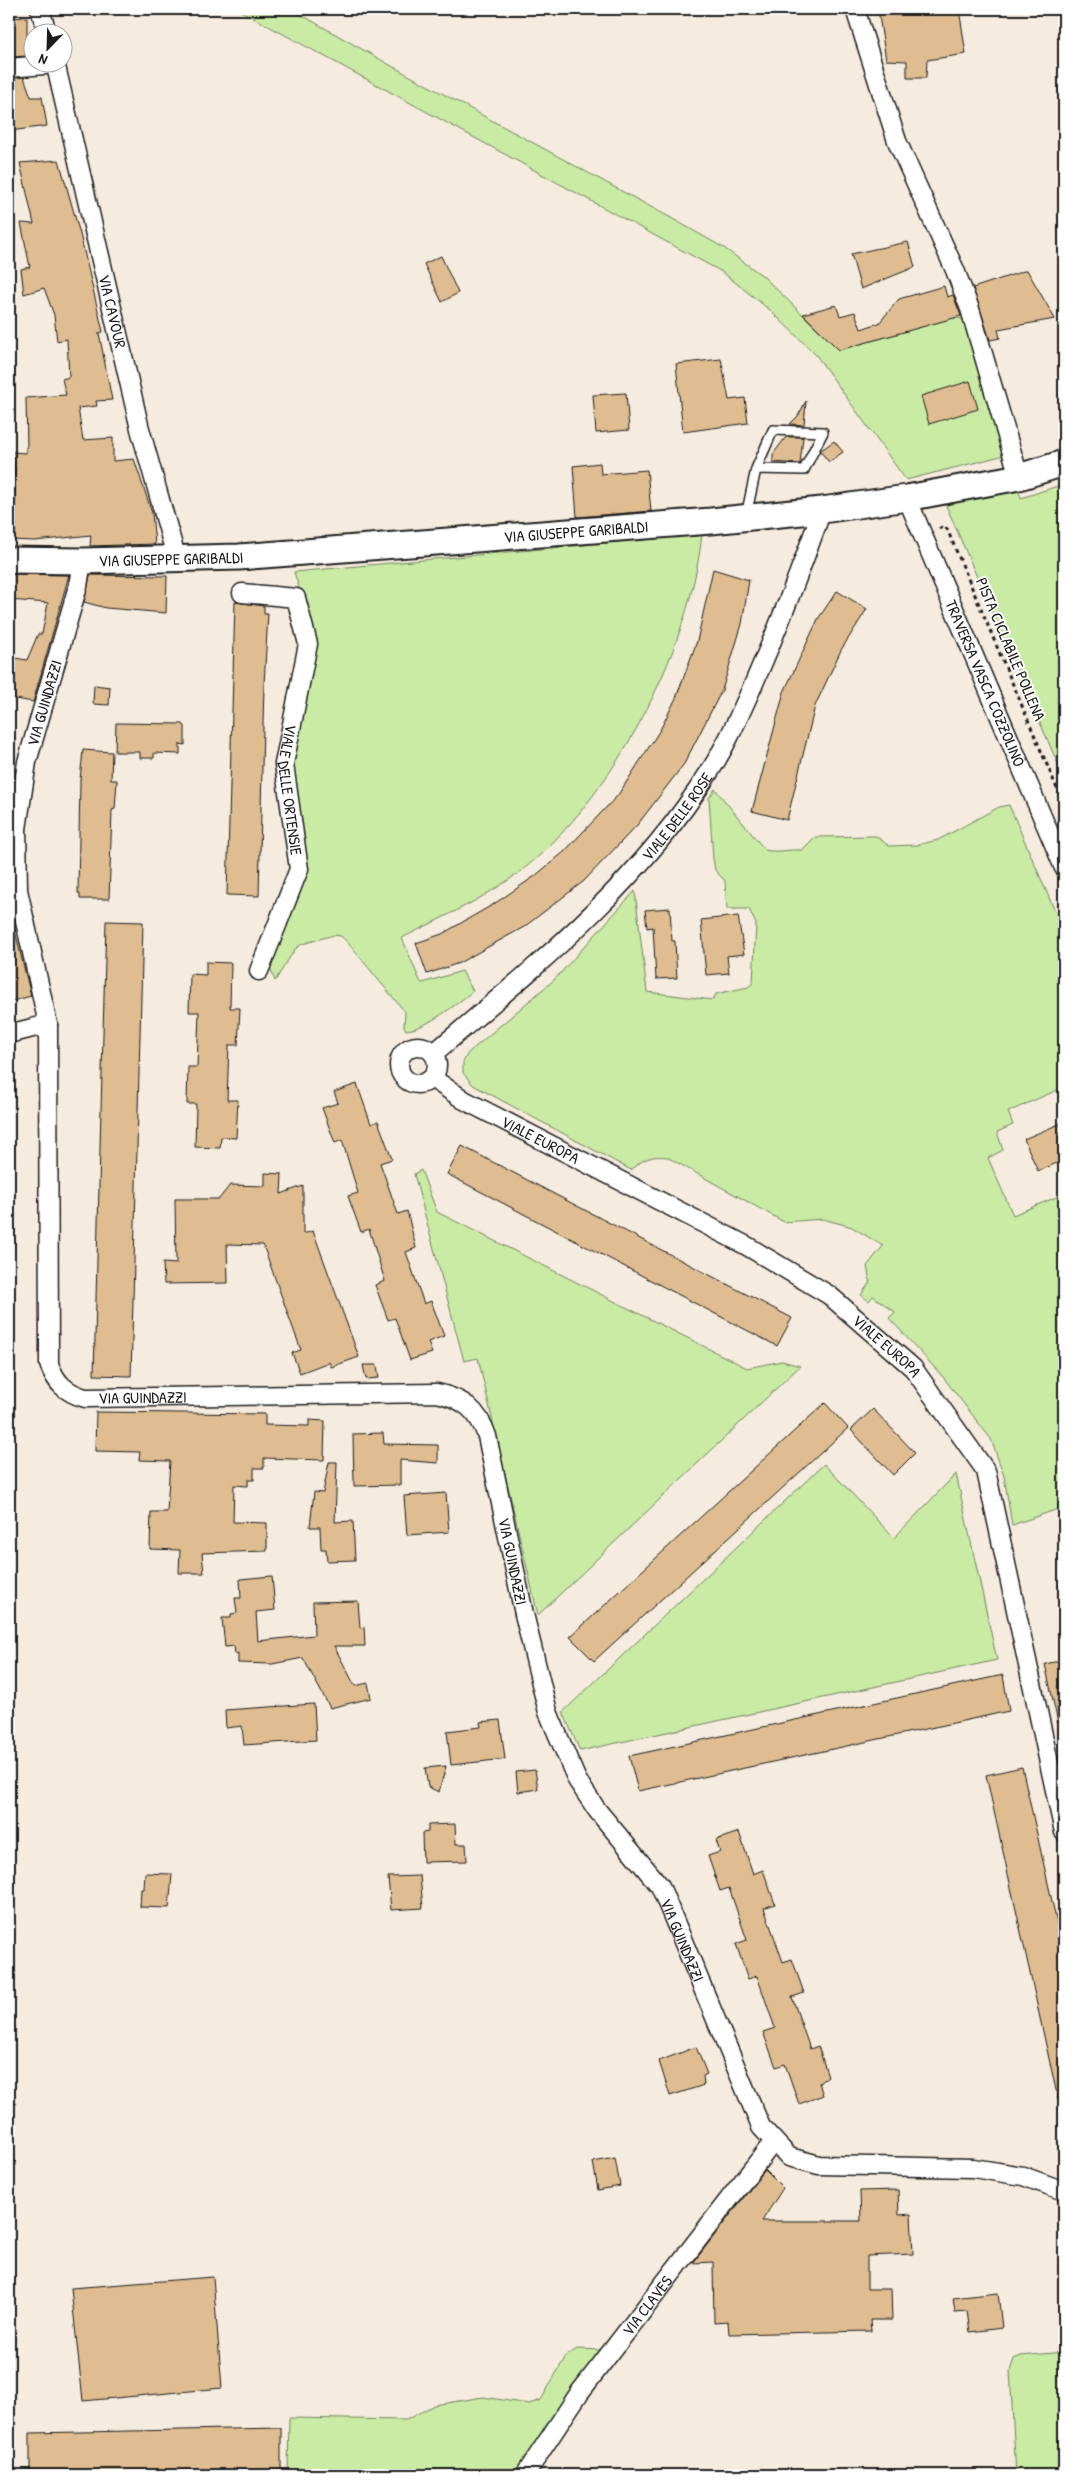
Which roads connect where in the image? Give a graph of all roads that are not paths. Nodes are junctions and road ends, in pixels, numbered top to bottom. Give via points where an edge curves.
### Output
1 (40, 9) edge
2 (855, 9) edge
3 (44, 22) edge
4 (22, 67) edge
5 (9, 68) edge
6 (57, 72) edge
7 (1064, 463) edge
8 (756, 469) junction
9 (1019, 477) junction
10 (907, 498) junction
11 (822, 510) junction
12 (746, 516) junction
13 (9, 560) edge
14 (178, 560) junction
15 (82, 561) junction
16 (242, 593) dead end
17 (1064, 868) edge
18 (259, 971) dead end
19 (48, 1024) junction
20 (9, 1034) edge
21 (434, 1053) junction
22 (432, 1078) junction
23 (1064, 1832) edge
24 (774, 2141) junction
25 (1056, 2183) edge
26 (1064, 2191) edge
27 (525, 2475) edge

1 - 3 street
2 - 9 street via 897,141 970,309
4 - 5 street
6 - 14 street, VIA CAVOUR via 140,429
7 - 9 main road, VIA GIUSEPPE GARIBALDI
8 - 8 lane via 804,470 823,432 773,430
8 - 12 lane
9 - 10 main road, VIA GIUSEPPE GARIBALDI
10 - 11 main road, VIA GIUSEPPE GARIBALDI
10 - 17 street, TRAVERSA VASCA COZZOLINO
11 - 12 main road, VIA GIUSEPPE GARIBALDI
11 - 21 street, VIALE DELLE ROSE via 787,608 732,732 681,814 632,875 601,907
12 - 14 main road, VIA GIUSEPPE GARIBALDI
13 - 15 main road, VIA GIUSEPPE GARIBALDI
14 - 15 main road, VIA GIUSEPPE GARIBALDI
15 - 19 street, VIA GUINDAZZI via 78,586 27,762 16,829 18,890
16 - 18 street, VIALE DELLE ORTENSIE via 296,598 308,644 284,764 299,869
19 - 20 street
19 - 24 street, VIA GUINDAZZI via 49,1364 53,1377 66,1391 85,1398 437,1393 454,1397 470,1406 481,1419 487,1436 548,1712 577,1780 597,1810 660,1886 761,2127
21 - 22 street via 437,1066
21 - 22 street via 415,1045 403,1052 399,1065 404,1078 411,1082 418,1084
22 - 23 street, VIALE EUROPA via 464,1100 747,1246 829,1295 913,1368 986,1472
24 - 25 street, VIA GUINDAZZI via 789,2156 819,2165 973,2168
24 - 27 street, VIA CLAVES via 580,2392
25 - 26 street, VIA GUINDAZZI

